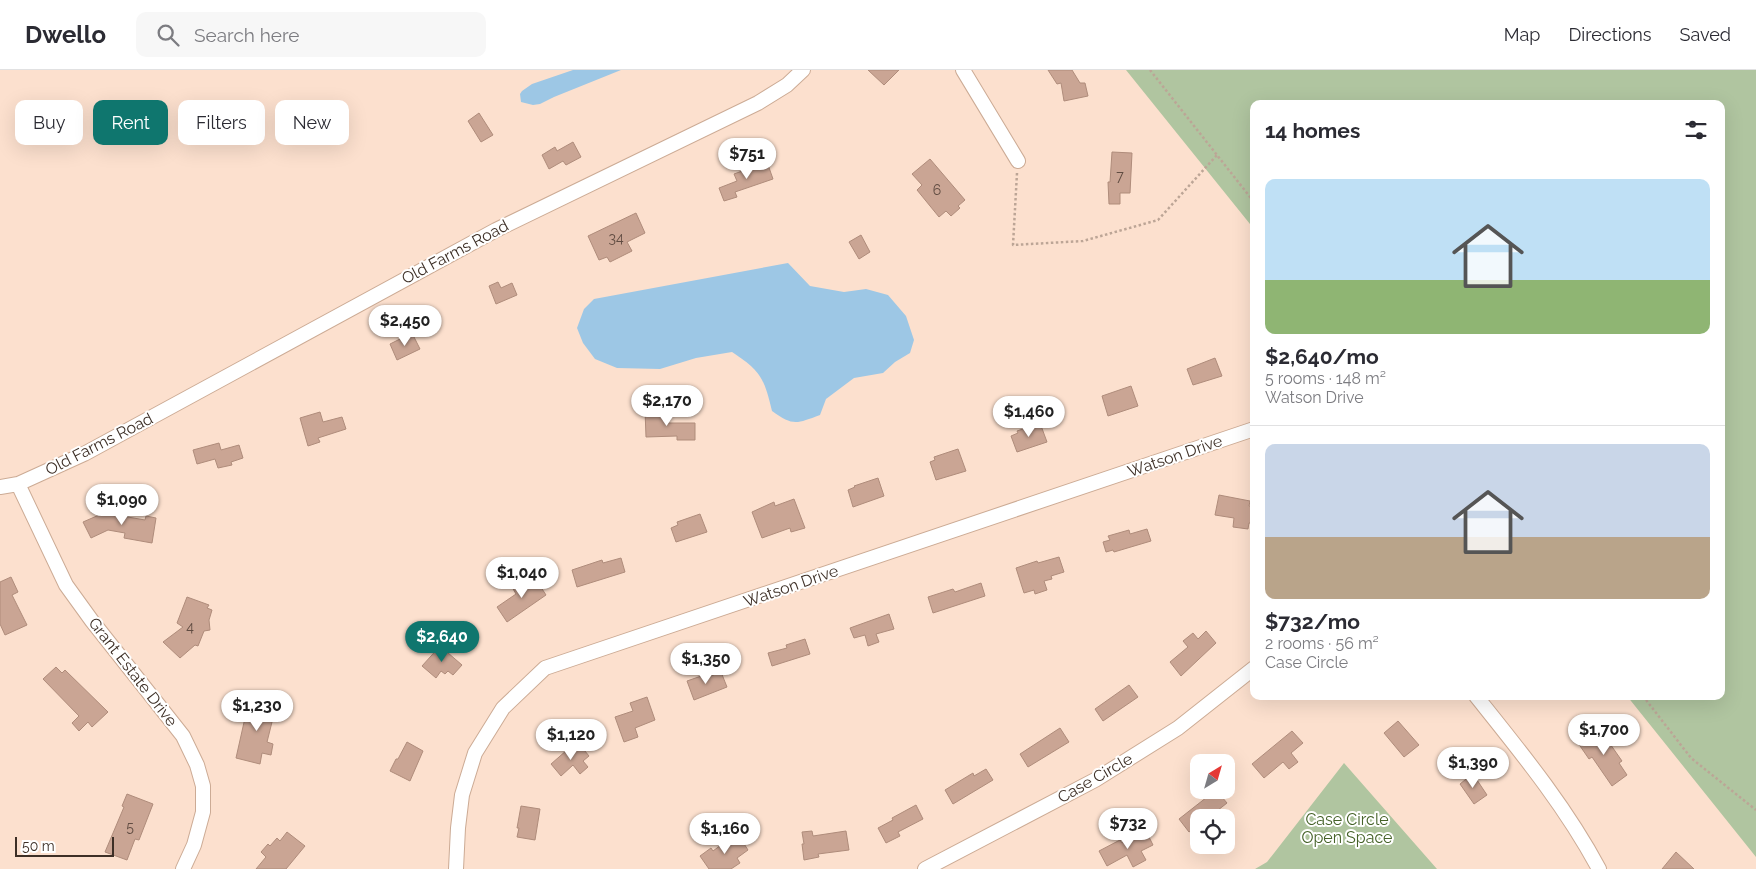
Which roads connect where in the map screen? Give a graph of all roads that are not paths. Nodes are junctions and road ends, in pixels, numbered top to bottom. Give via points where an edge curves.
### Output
1 (803, 70) edge
2 (963, 70) edge
3 (1018, 161) road end
4 (1250, 430) edge
5 (18, 484) junction
6 (0, 487) edge
7 (1250, 671) edge
8 (1479, 700) edge
9 (183, 869) edge
10 (456, 869) edge
11 (925, 869) edge
12 (1599, 869) edge

1 - 5 street, Old Farms Road via 787,85 758,103 496,230 84,454
2 - 3 street
4 - 10 street, Watson Drive via 545,668 503,708 475,753 462,795
5 - 6 street, Old Farms Road
5 - 9 street, Grant Estate Drive via 66,585 183,736 197,765 203,786 203,812
7 - 11 street, Case Circle via 1178,728 1095,780
8 - 12 street via 1551,794

